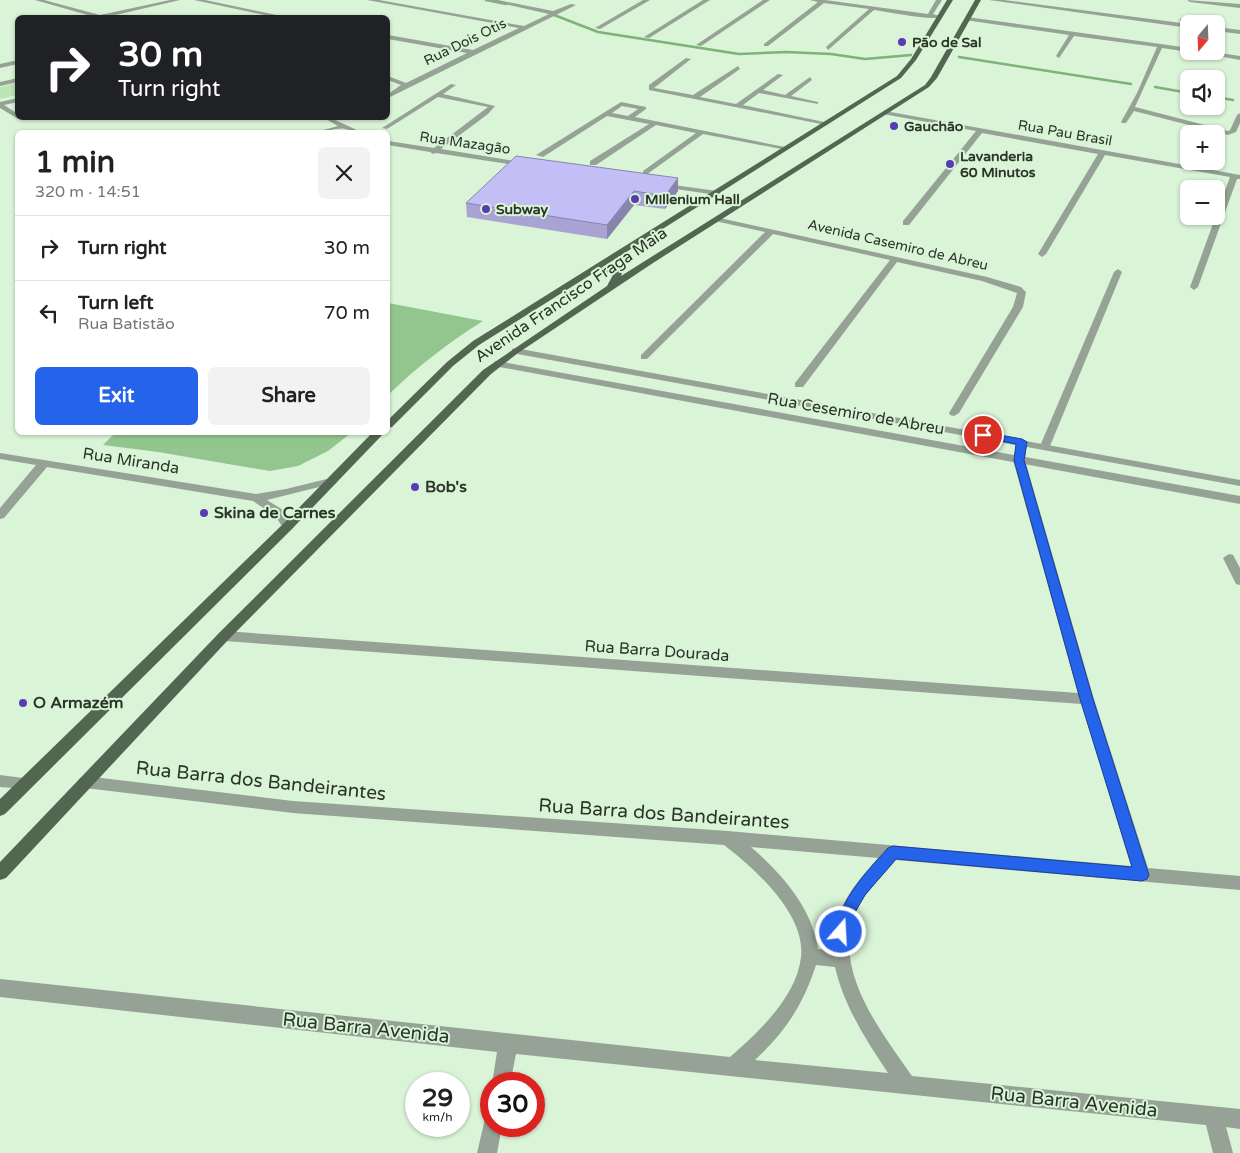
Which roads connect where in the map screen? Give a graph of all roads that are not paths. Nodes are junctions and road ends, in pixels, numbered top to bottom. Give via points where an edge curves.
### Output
1 (38, 0) edge
2 (177, 0) edge
3 (197, 0) edge
4 (370, 0) edge
5 (490, 0) edge
6 (526, 0) edge
7 (647, 0) edge
8 (706, 0) edge
9 (766, 0) edge
10 (813, 0) edge
11 (930, 0) edge
12 (950, 0) edge
13 (978, 0) edge
14 (992, 0) edge
15 (1025, 0) edge
16 (1190, 0) edge
17 (823, 1) junction
18 (938, 1) edge
19 (515, 5) junction
20 (573, 5) dead end
21 (1240, 6) edge
22 (873, 8) junction
23 (551, 14) junction
24 (96, 15) edge
25 (113, 15) edge
26 (276, 15) edge
27 (929, 16) junction
28 (940, 17) junction
29 (967, 19) junction
30 (1180, 20) edge
31 (1180, 25) edge
32 (1225, 26) edge
33 (523, 27) junction
34 (598, 28) dead end
35 (1240, 28) edge
36 (1225, 30) edge
37 (1240, 32) edge
38 (1072, 34) junction
39 (647, 36) dead end
40 (390, 37) edge
41 (399, 39) junction
42 (390, 41) edge
43 (699, 45) dead end
44 (766, 45) dead end
45 (1160, 46) junction
46 (828, 48) dead end
47 (1180, 49) edge
48 (472, 52) junction
49 (1059, 56) dead end
50 (1225, 56) edge
51 (1240, 58) edge
52 (688, 60) dead end
53 (15, 63) edge
54 (0, 66) edge
55 (738, 68) dead end
56 (780, 75) dead end
57 (390, 79) edge
58 (810, 79) dead end
59 (15, 81) edge
60 (0, 84) edge
61 (406, 85) junction
62 (454, 85) dead end
63 (758, 91) junction
64 (390, 95) edge
65 (438, 95) junction
66 (695, 97) junction
67 (786, 97) junction
68 (747, 99) junction
69 (15, 101) edge
70 (756, 101) dead end
71 (816, 103) dead end
72 (0, 105) edge
73 (738, 105) junction
74 (1131, 108) junction
75 (795, 109) dead end
76 (805, 111) dead end
77 (885, 113) junction
78 (606, 114) junction
79 (15, 115) edge
80 (1240, 115) edge
81 (630, 118) junction
82 (331, 120) edge
83 (349, 120) edge
84 (1124, 122) dead end
85 (654, 123) junction
86 (826, 123) junction
87 (342, 125) junction
88 (385, 128) dead end
89 (328, 130) edge
90 (353, 130) edge
91 (982, 130) junction
92 (702, 132) junction
93 (390, 145) edge
94 (786, 148) junction
95 (433, 152) junction
96 (1102, 152) junction
97 (540, 155) dead end
98 (593, 163) dead end
99 (531, 166) edge
100 (646, 173) edge
101 (1237, 176) edge
102 (658, 184) edge
103 (717, 192) junction
104 (718, 218) junction
105 (906, 223) dead end
106 (771, 231) junction
107 (1042, 254) dead end
108 (614, 256) junction
109 (895, 259) junction
110 (650, 261) junction
111 (1118, 272) dead end
112 (579, 277) junction
113 (1194, 286) dead end
114 (608, 289) junction
115 (515, 351) junction
116 (644, 357) dead end
117 (497, 364) junction
118 (799, 385) dead end
119 (788, 400) junction
120 (954, 414) dead end
121 (778, 417) junction
122 (390, 423) edge
123 (377, 435) edge
124 (1022, 442) junction
125 (1045, 446) junction
126 (0, 456) edge
127 (1019, 460) junction
128 (44, 463) junction
129 (331, 481) junction
130 (1240, 483) edge
131 (256, 498) junction
132 (1240, 500) edge
133 (0, 515) edge
134 (288, 526) junction
135 (1229, 558) dead end
136 (1240, 581) edge
137 (224, 636) junction
138 (1087, 699) junction
139 (0, 781) edge
140 (85, 782) junction
141 (26, 783) junction
142 (0, 809) edge
143 (728, 838) junction
144 (893, 852) junction
145 (0, 873) edge
146 (1142, 875) junction
147 (1240, 883) edge
148 (810, 956) junction
149 (842, 959) junction
150 (0, 988) edge
151 (508, 1044) junction
152 (733, 1067) junction
153 (503, 1072) edge
154 (907, 1085) junction
155 (1213, 1116) junction
156 (1240, 1119) edge
157 (490, 1137) edge
158 (487, 1153) edge
159 (1223, 1153) edge

1 - 24 street
2 - 25 street
3 - 26 street
4 - 33 street
5 - 19 street
6 - 19 street
7 - 34 street
8 - 39 street
9 - 43 street
10 - 17 street
11 - 18 street
12 - 28 main road, Avenida Francisco Fraga Maia
13 - 29 main road, Avenida Francisco Fraga Maia
14 - 31 street
15 - 30 street
16 - 21 street
17 - 22 street
17 - 44 street
18 - 27 street
19 - 23 street
20 - 23 street, Rua Dois Otis
22 - 27 street
22 - 46 street
23 - 33 street, Rua Dois Otis
27 - 28 street
28 - 86 main road, Avenida Francisco Fraga Maia via 914,60 899,77
29 - 38 street
29 - 77 main road, Avenida Francisco Fraga Maia via 934,78
32 - 35 street
33 - 48 street, Rua Dois Otis
36 - 37 street
38 - 45 street
38 - 49 street
40 - 41 street
41 - 42 street
41 - 48 street
45 - 47 street
45 - 74 street
48 - 61 street, Rua Dois Otis
50 - 51 street
52 - 66 street via 650,88
53 - 54 street
55 - 66 street
56 - 63 street
57 - 61 street
58 - 67 street
59 - 60 street
61 - 64 street, Rua Dois Otis
62 - 65 street
63 - 67 street
63 - 68 street
65 - 88 street
65 - 95 street via 492,106 486,114
66 - 73 street
67 - 71 street
68 - 70 street
68 - 73 street
69 - 72 street
72 - 79 street
73 - 86 street
74 - 80 street via 1228,133 1233,132
74 - 84 street
75 - 76 street
77 - 91 street, Rua Pau Brasil
77 - 104 main road, Avenida Francisco Fraga Maia
78 - 81 street
78 - 81 street via 621,104 644,107
78 - 97 street
81 - 85 street
82 - 87 street
83 - 87 street
85 - 92 street
85 - 98 street
86 - 94 main road, Avenida Francisco Fraga Maia
87 - 89 street
87 - 90 street
91 - 96 street, Rua Pau Brasil
91 - 105 street
92 - 94 street
92 - 100 street
93 - 95 street, Rua Mazagão
94 - 103 main road, Avenida Francisco Fraga Maia
95 - 99 street, Rua Mazagão
96 - 101 street, Rua Pau Brasil
96 - 107 street
101 - 113 street
102 - 103 street
103 - 108 main road, Avenida Francisco Fraga Maia
104 - 106 street, Avenida Casemiro de Abreu
104 - 110 main road, Avenida Francisco Fraga Maia
106 - 109 street, Avenida Casemiro de Abreu
106 - 116 street
108 - 110 main road via 609,262 612,267
108 - 112 main road, Avenida Francisco Fraga Maia
109 - 118 street
109 - 120 street, Avenida Casemiro de Abreu via 984,279 1022,292 1018,307
110 - 114 main road, Avenida Francisco Fraga Maia
111 - 125 street
112 - 114 main road via 598,270 614,270 618,277
112 - 122 main road, Avenida Francisco Fraga Maia via 476,343 442,371
114 - 115 main road, Avenida Francisco Fraga Maia
115 - 117 main road, Avenida Francisco Fraga Maia
115 - 119 street, Rua Cesemiro de Abreu
117 - 121 street, Rua Cesemiro de Abreu
117 - 137 main road, Avenida Francisco Fraga Maia
119 - 121 street
119 - 124 street, Rua Cesemiro de Abreu
121 - 127 street, Rua Cesemiro de Abreu
123 - 129 main road
124 - 125 street, Rua Cesemiro de Abreu
124 - 127 street
125 - 130 street, Rua Cesemiro de Abreu
126 - 128 street, Rua Miranda
127 - 132 street, Rua Cesemiro de Abreu
127 - 138 street
128 - 131 street, Rua Miranda
128 - 133 street
129 - 131 street, Rua Miranda
129 - 134 main road
131 - 134 street, Rua Miranda via 279,513
134 - 141 main road
135 - 136 street
137 - 138 street, Rua Barra Dourada
137 - 140 main road, Avenida Francisco Fraga Maia
138 - 146 street
139 - 141 street
140 - 143 street, Rua Barra dos Bandeirantes via 293,807
140 - 145 main road, Avenida Francisco Fraga Maia
141 - 142 main road
143 - 144 street, Rua Barra dos Bandeirantes
143 - 148 street via 766,868 786,894 807,938
144 - 146 street, Rua Barra dos Bandeirantes
144 - 149 street via 860,890 847,912 841,932
146 - 147 street, Rua Barra dos Bandeirantes
148 - 149 street
148 - 152 street via 803,981 786,1013
149 - 154 street via 856,1004
150 - 151 street, Rua Barra Avenida
151 - 152 street, Rua Barra Avenida
151 - 153 street
152 - 154 street, Rua Barra Avenida
154 - 155 street, Rua Barra Avenida
155 - 156 street, Rua Barra Avenida
155 - 159 street
157 - 158 street

